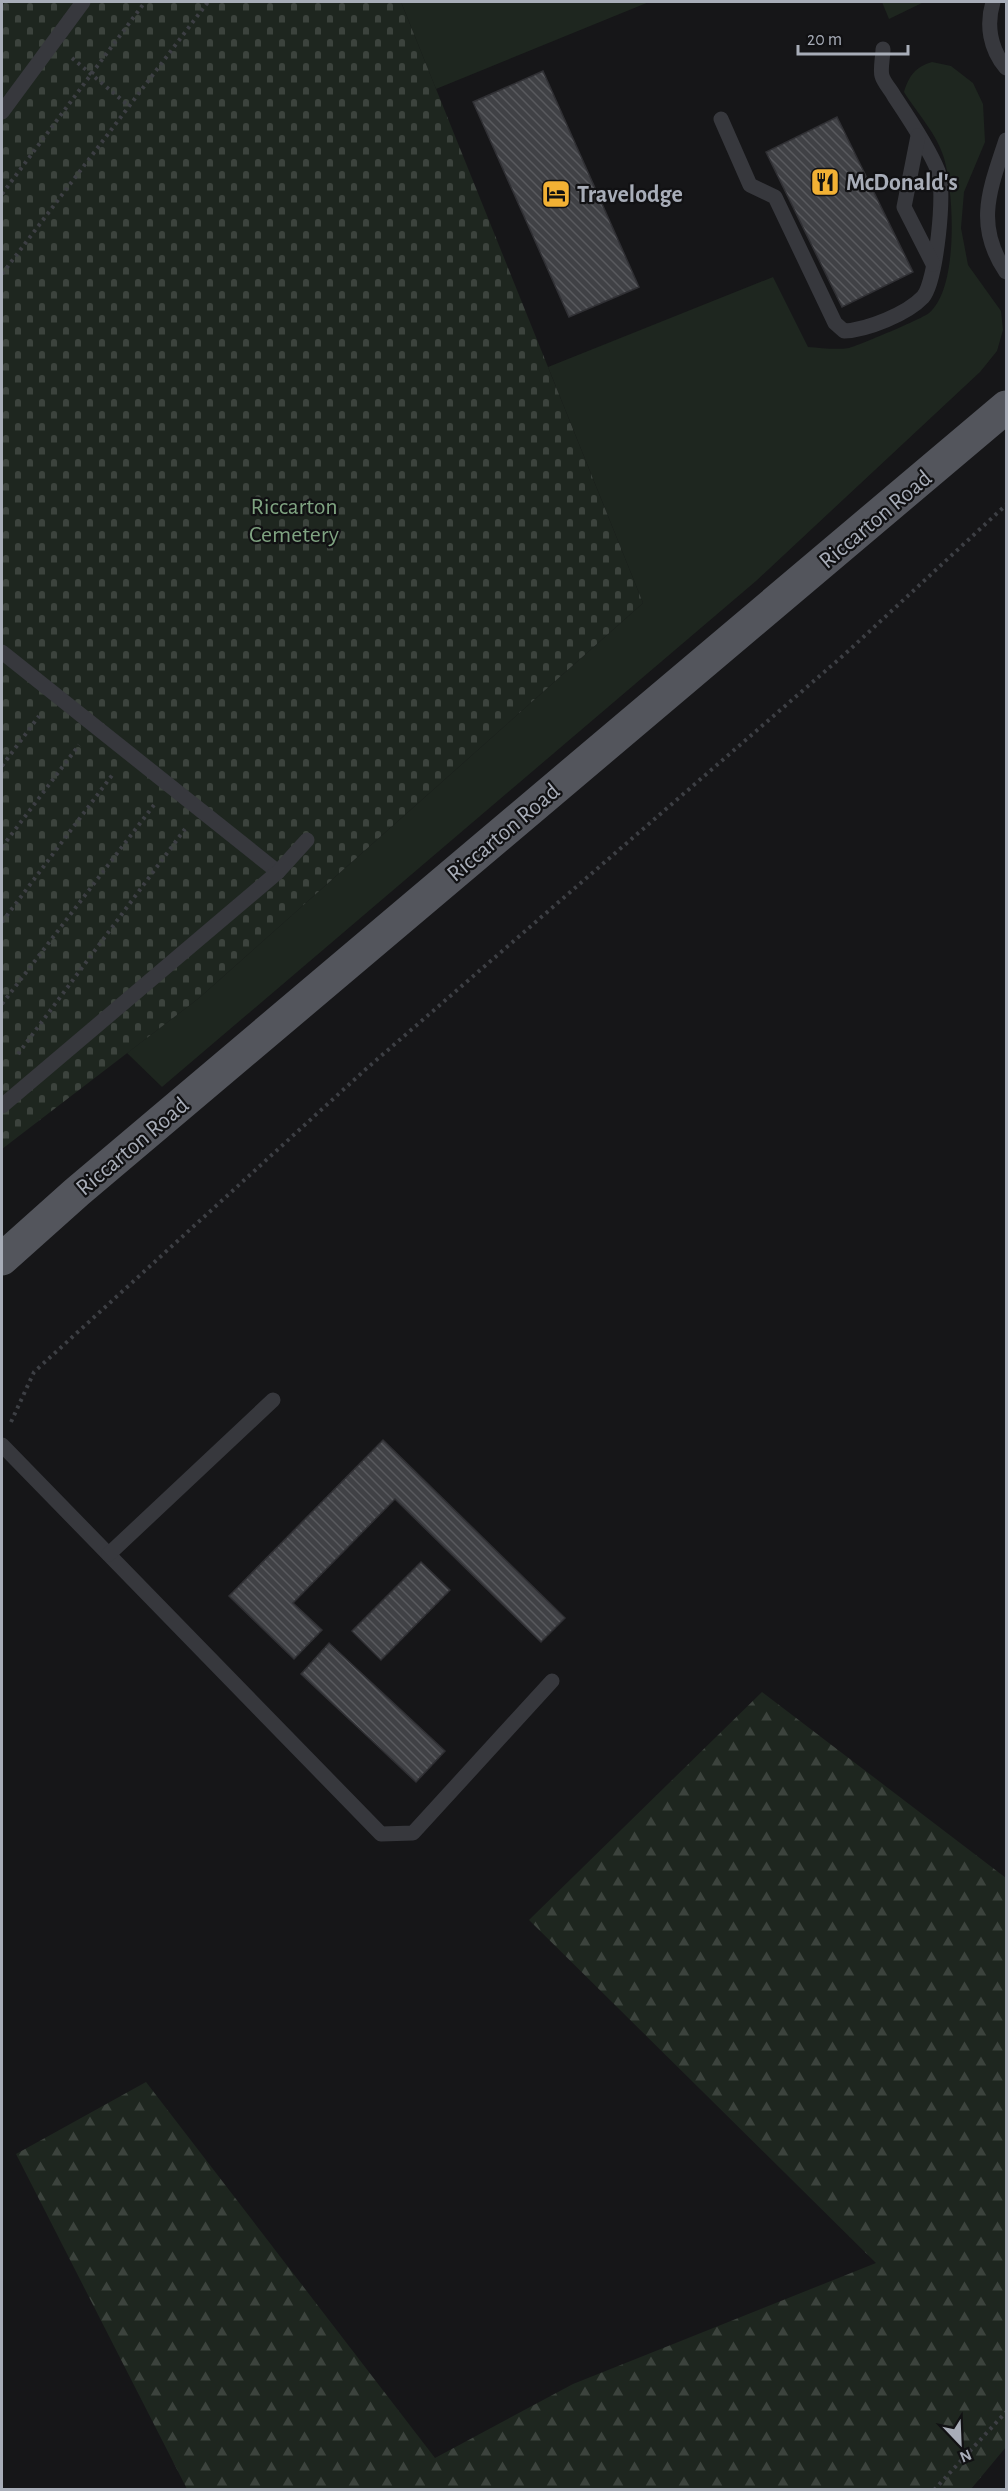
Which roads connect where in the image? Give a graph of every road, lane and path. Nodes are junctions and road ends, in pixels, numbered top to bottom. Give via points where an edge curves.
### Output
1 (82, 2) edge
2 (145, 2) edge
3 (208, 2) edge
4 (993, 2) edge
5 (883, 49) dead end
6 (1006, 68) edge
7 (2, 112) edge
8 (721, 119) dead end
9 (918, 136) junction
10 (1006, 140) edge
11 (2, 194) edge
12 (933, 264) junction
13 (1006, 272) edge
14 (2, 274) edge
15 (1006, 407) edge
16 (1006, 505) edge
17 (2, 652) edge
18 (55, 695) junction
19 (94, 725) junction
20 (129, 753) junction
21 (2, 766) edge
22 (169, 785) junction
23 (200, 810) junction
24 (307, 840) dead end
25 (2, 847) edge
26 (278, 872) junction
27 (2, 922) edge
28 (2, 1004) edge
29 (16, 1058) dead end
30 (2, 1106) edge
31 (2, 1259) edge
32 (273, 1400) dead end
33 (11, 1424) dead end
34 (2, 1445) edge
35 (109, 1554) junction
36 (552, 1681) dead end
37 (1006, 2412) edge
38 (934, 2490) edge

1 - 7 lane
2 - 11 path
3 - 14 path
4 - 6 lane via 989,27 993,45
5 - 9 lane via 882,76
8 - 12 lane via 750,184 775,197 835,323 844,331 857,330 907,309 924,296
9 - 12 lane via 939,173 939,235
9 - 12 lane via 904,207
10 - 13 lane via 987,214 989,241
15 - 31 main road, Riccarton Road
16 - 33 path via 846,654 366,1069 34,1372
17 - 18 lane
18 - 19 lane
18 - 21 path
19 - 20 lane
19 - 25 path
20 - 22 lane
20 - 27 path
22 - 23 lane
22 - 28 path
23 - 26 lane
23 - 29 path
24 - 26 lane
26 - 30 lane
32 - 35 lane
34 - 35 lane
35 - 36 lane via 381,1834 413,1833
37 - 38 path

